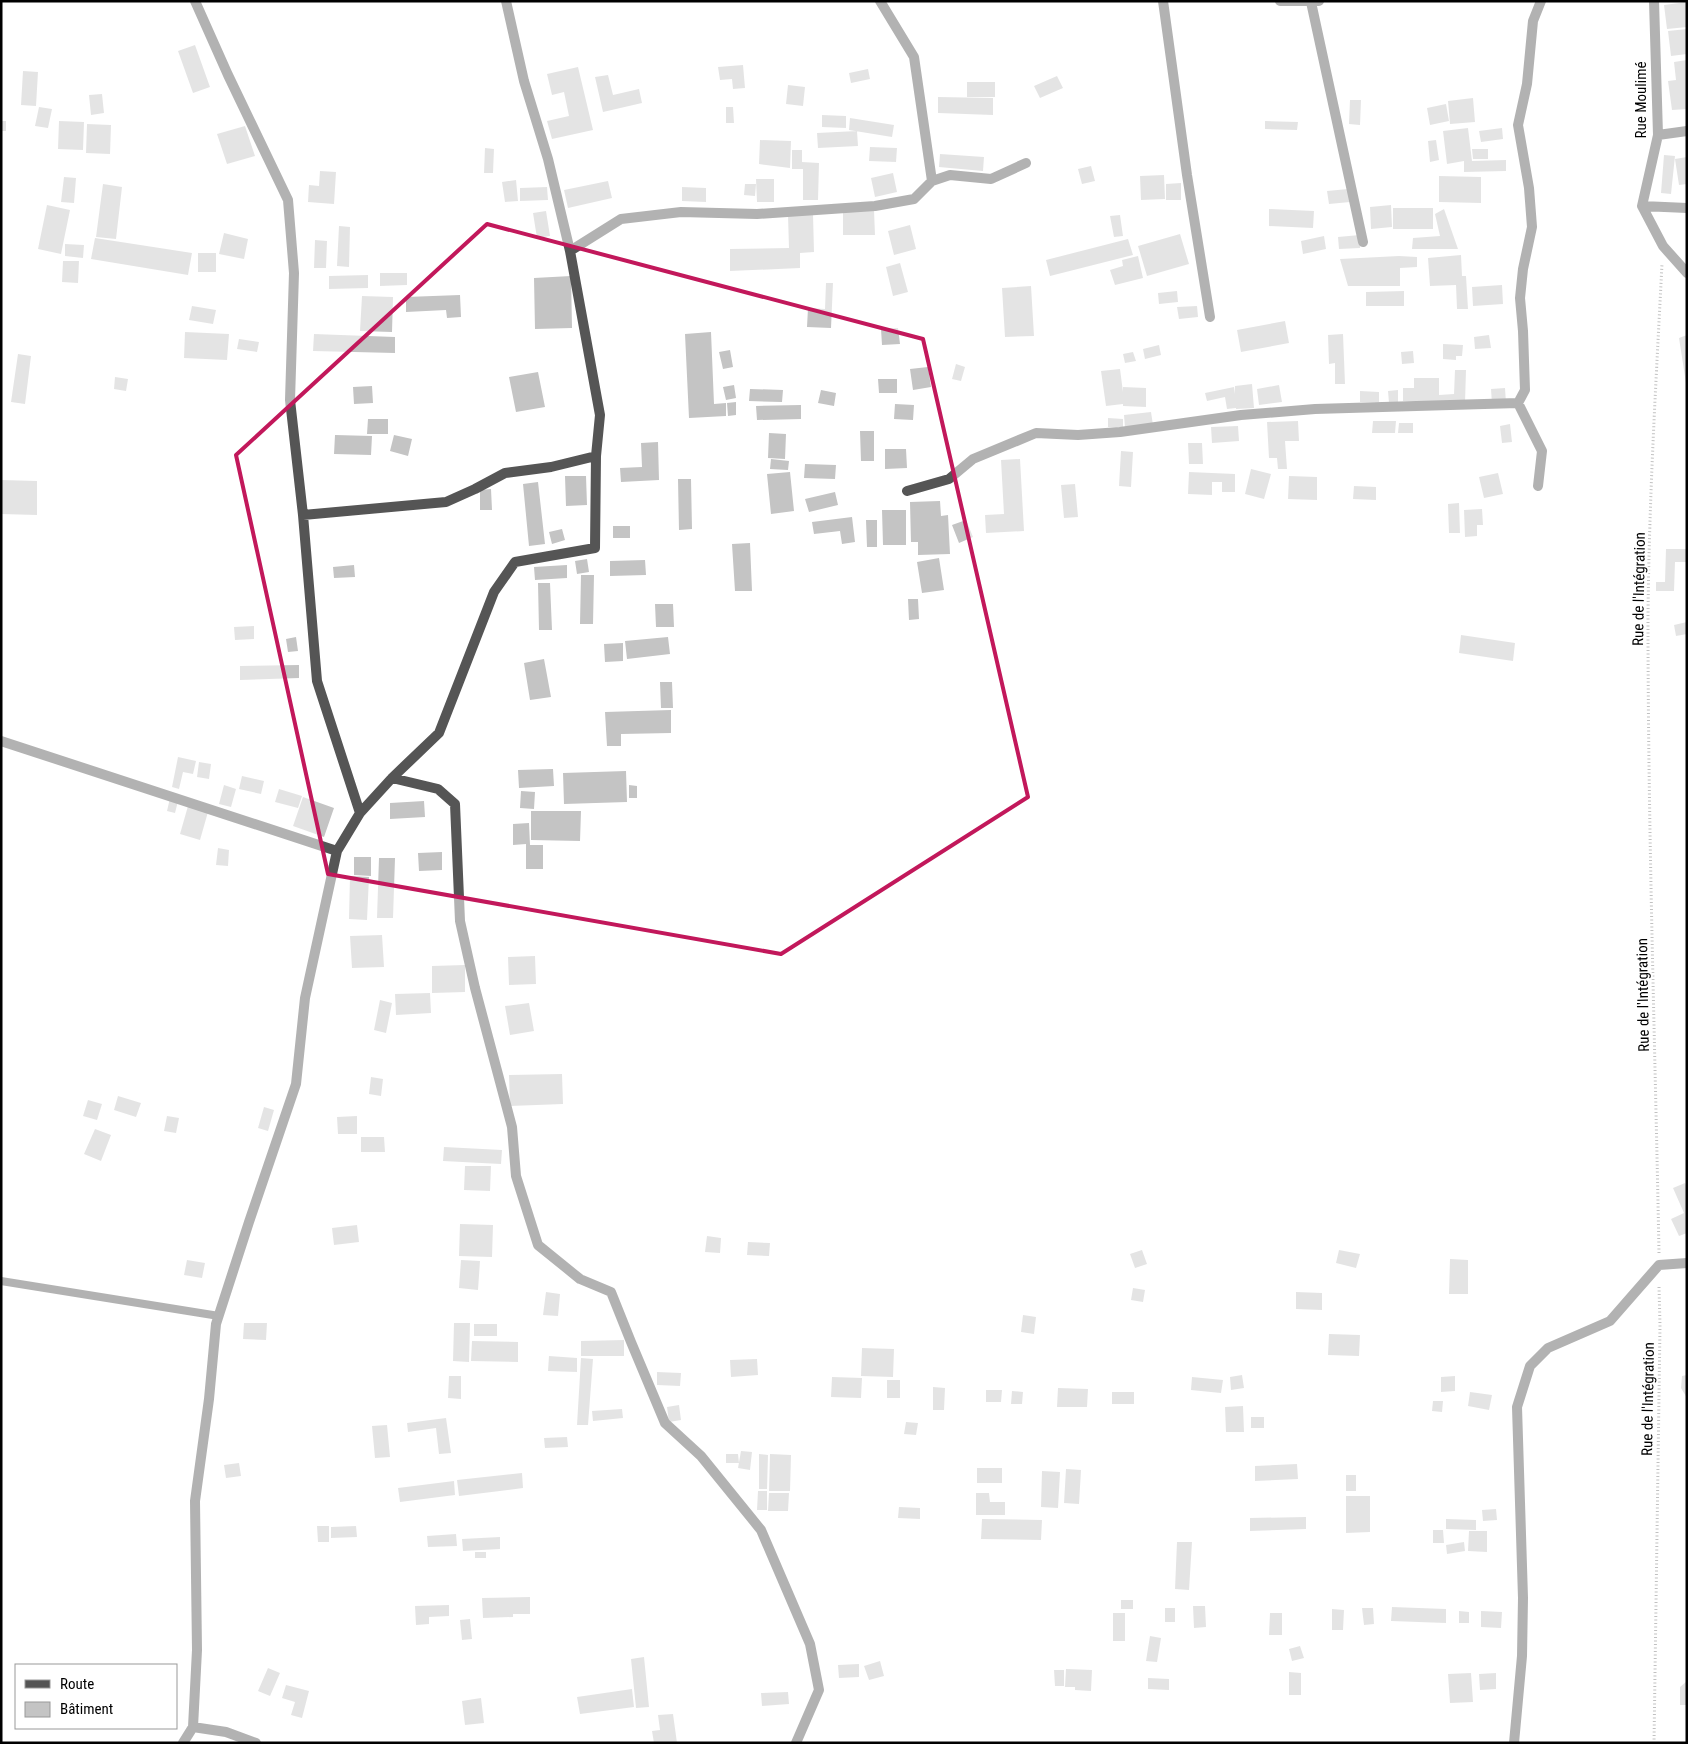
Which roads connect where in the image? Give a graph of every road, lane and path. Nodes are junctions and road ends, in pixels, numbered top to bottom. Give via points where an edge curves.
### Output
1 (195, 1) edge
2 (506, 1) edge
3 (880, 1) edge
4 (1163, 1) edge
5 (1280, 1) edge
6 (1320, 1) edge
7 (1541, 1) edge
8 (1654, 1) edge
9 (1311, 2) edge
10 (1687, 131) edge
11 (1658, 135) junction
12 (1026, 163) dead end
13 (932, 181) junction
14 (1642, 206) junction
15 (1687, 208) edge
16 (1363, 242) dead end
17 (1664, 246) junction
18 (570, 251) junction
19 (1687, 273) edge
20 (1210, 317) dead end
21 (1518, 403) junction
22 (596, 456) junction
23 (1538, 486) dead end
24 (907, 491) dead end
25 (303, 515) junction
26 (1, 741) edge
27 (392, 778) junction
28 (360, 813) junction
29 (337, 851) junction
30 (1687, 1263) edge
31 (1659, 1264) junction
32 (1, 1282) edge
33 (219, 1316) junction
34 (192, 1727) junction
35 (183, 1743) edge
36 (256, 1743) edge
37 (796, 1743) edge
38 (1514, 1743) edge
39 (1654, 1743) edge

1 - 25 street via 288,200 294,273 290,400
2 - 18 street
3 - 13 street via 914,58
4 - 20 street
5 - 9 street
6 - 9 street
7 - 21 street via 1533,21 1527,84 1518,125 1532,228 1520,298 1525,390
8 - 11 street, Rue Moulimé
9 - 16 street
10 - 11 street
11 - 14 street, Rue Moulimé
12 - 13 street via 991,180 950,175
13 - 18 street via 914,200 875,206 757,214 681,212 620,219
14 - 15 street
14 - 17 street
17 - 19 street
17 - 31 path, Rue de l'Intégration via 1654,415 1648,614
18 - 22 street via 600,415
21 - 23 street via 1542,452
21 - 24 street via 1315,409 1240,415 1120,432 1036,433 973,459 949,479
22 - 25 street via 551,467 505,473 446,502
22 - 27 street via 595,548 515,562 494,592 439,733
25 - 28 street via 317,681
26 - 29 street
27 - 28 street
27 - 37 street via 438,789 455,804 460,922 512,1128 516,1176 538,1245 580,1279 611,1292 665,1423 701,1456 761,1530 810,1644 819,1690
28 - 29 street
29 - 33 street via 305,998 296,1084
30 - 31 street
31 - 38 street via 1610,1321 1548,1348 1530,1366 1517,1407 1523,1598 1522,1656
31 - 39 path, Rue de l'Intégration
32 - 33 lane
33 - 34 street via 195,1500 197,1650
34 - 35 street
34 - 36 street via 226,1732

